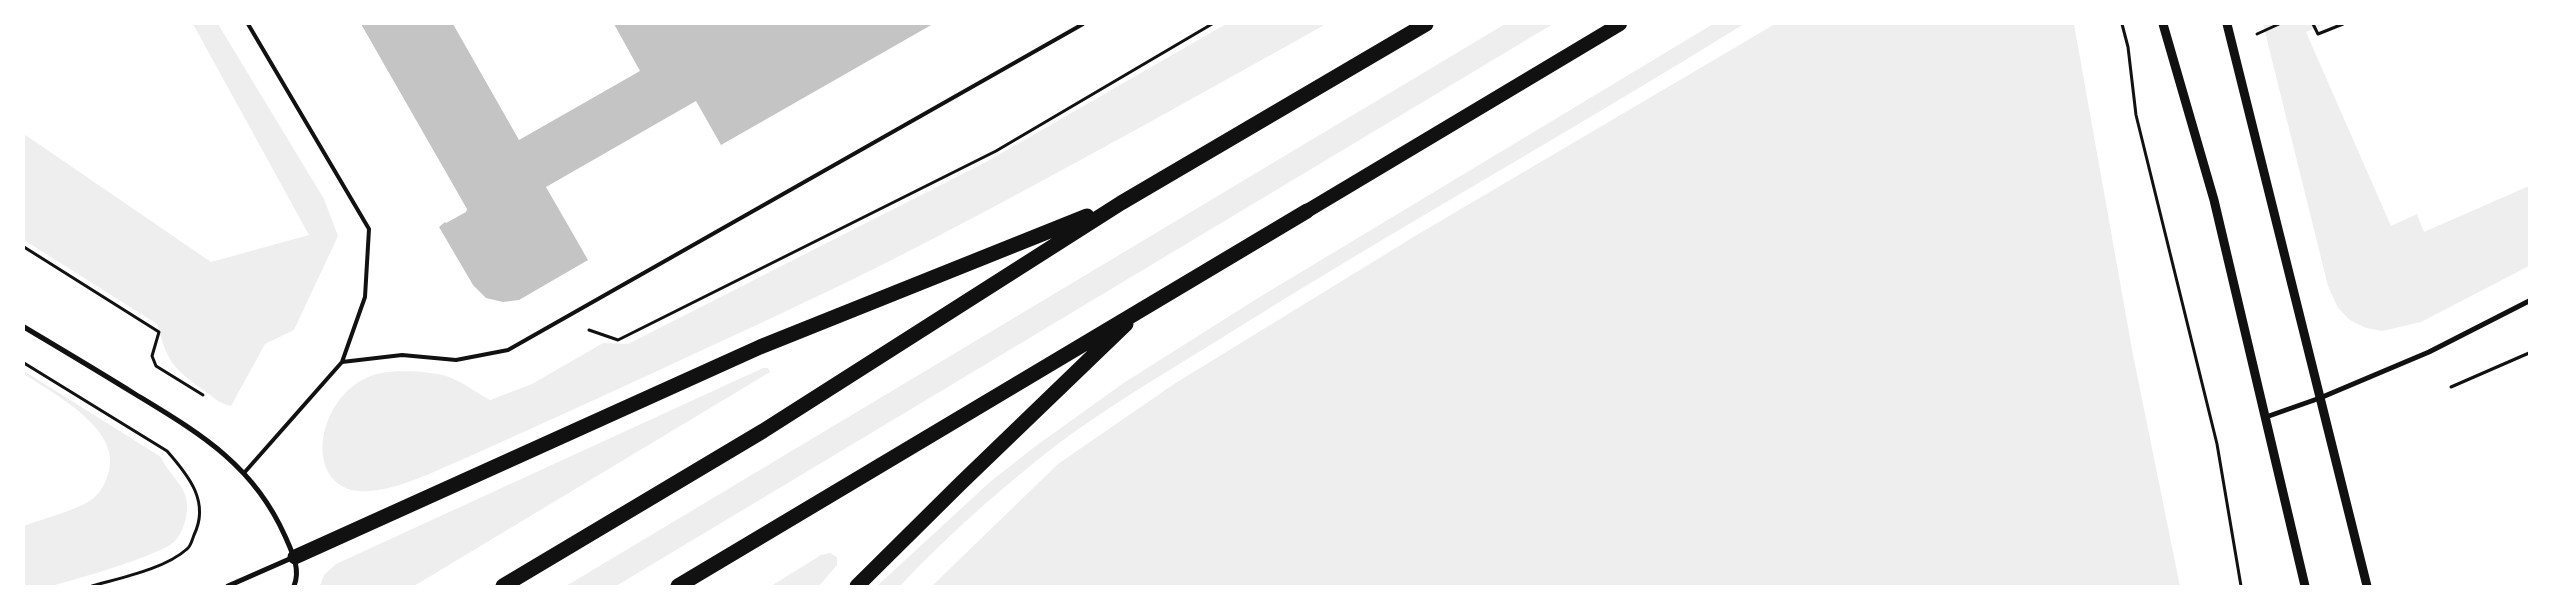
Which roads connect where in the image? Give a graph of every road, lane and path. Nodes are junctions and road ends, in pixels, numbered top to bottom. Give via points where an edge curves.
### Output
1 (248, 24) edge
2 (1082, 24) edge
3 (1212, 24) edge
4 (1426, 24) edge
5 (1620, 24) edge
6 (2122, 24) edge
7 (2163, 24) edge
8 (2227, 24) edge
9 (2279, 24) edge
10 (2313, 24) edge
11 (2343, 24) edge
12 (2257, 34) dead end
13 (1121, 203) junction
14 (1307, 211) joint
15 (24, 247) edge
16 (2529, 301) edge
17 (1147, 304) junction
18 (559, 321) junction
19 (24, 327) edge
20 (2529, 353) edge
21 (342, 362) junction
22 (24, 363) edge
23 (2451, 387) dead end
24 (203, 394) dead end
25 (2320, 398) junction
26 (2266, 417) junction
27 (244, 473) junction
28 (294, 557) junction
29 (92, 586) edge
30 (228, 586) edge
31 (294, 586) edge
32 (503, 586) edge
33 (678, 586) edge
34 (857, 586) edge
35 (2241, 586) edge
36 (2305, 586) edge
37 (2367, 586) edge

1 - 21 lane via 369,229 365,296
2 - 18 lane
3 - 18 path via 996,151 618,340
4 - 13 highway
5 - 14 highway
6 - 35 path via 2136,116 2217,444
7 - 26 street via 2214,200
8 - 25 street
9 - 12 path
10 - 11 path via 2318,34
13 - 28 highway via 760,347
13 - 32 highway via 763,431
14 - 17 highway
15 - 24 path via 159,332 152,356 156,366
16 - 25 street via 2430,352
17 - 33 highway
17 - 34 highway
18 - 21 lane via 508,350 456,360 402,355
19 - 27 street via 185,424 217,446
20 - 23 path
21 - 27 lane
22 - 29 path via 167,451 186,472 198,494 200,523 189,548 168,561
25 - 26 street
25 - 37 street
26 - 36 street
27 - 28 street via 270,506
28 - 30 street
28 - 31 street via 297,578

